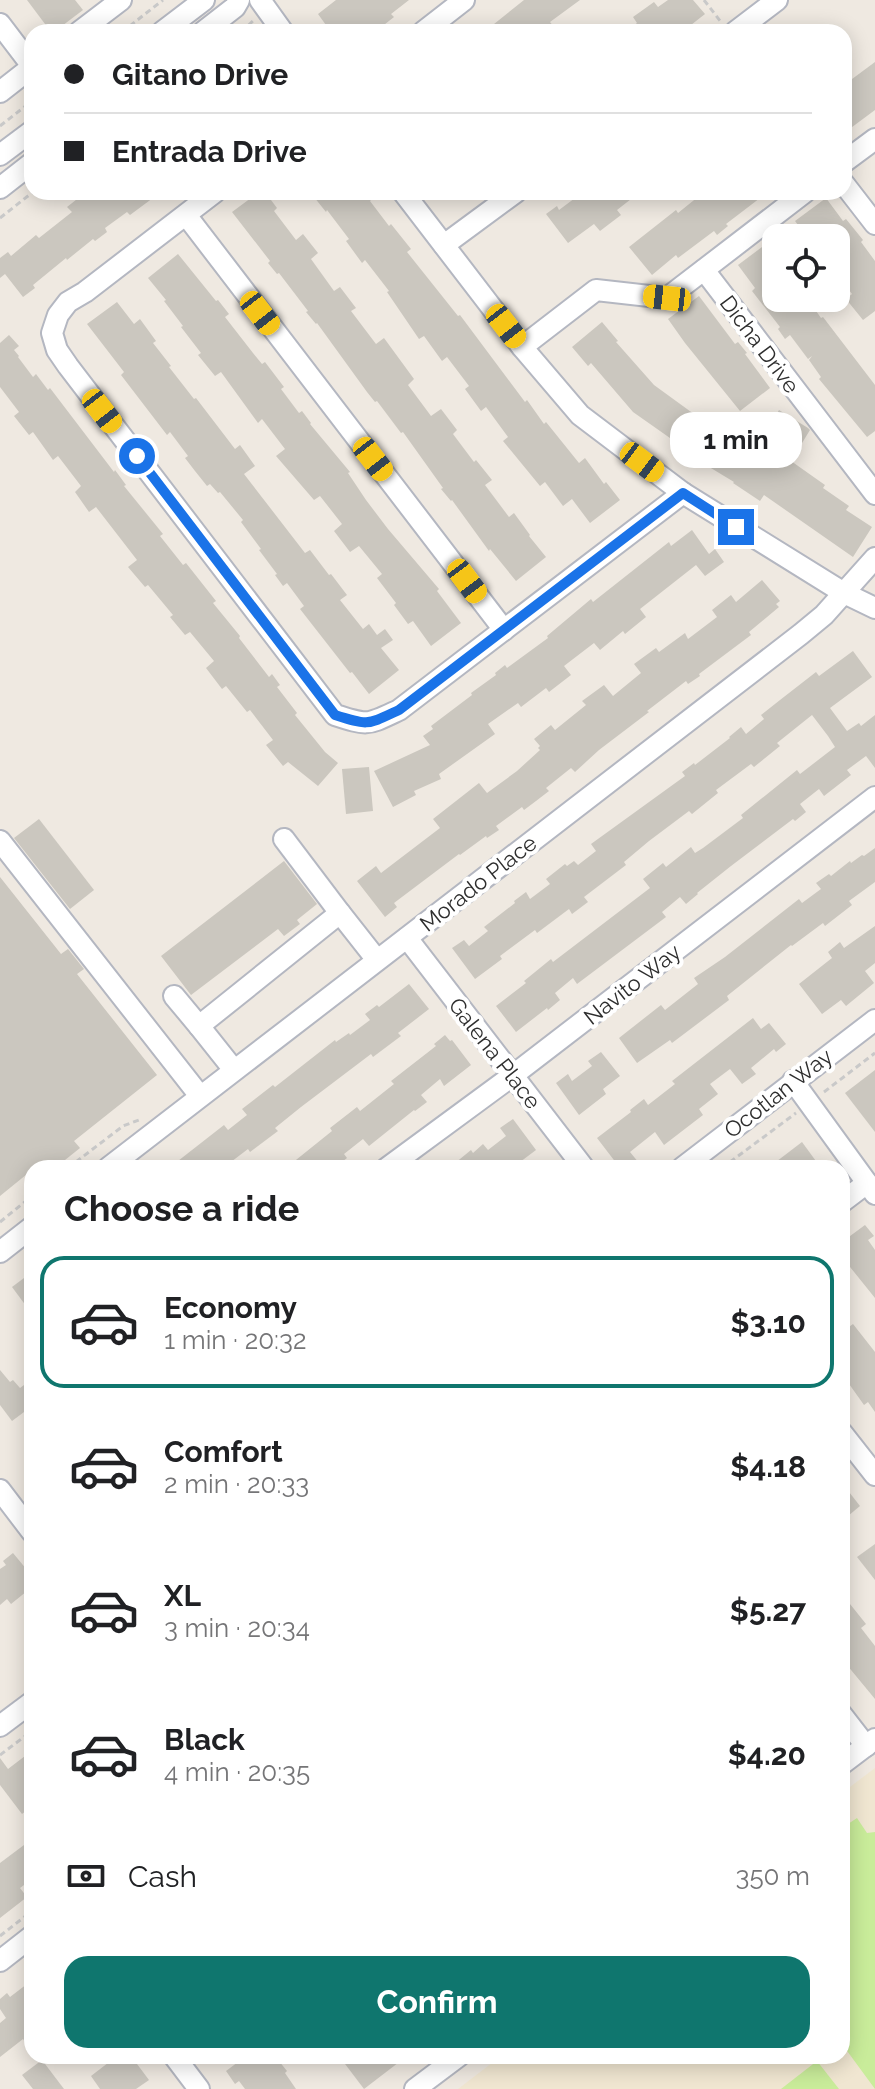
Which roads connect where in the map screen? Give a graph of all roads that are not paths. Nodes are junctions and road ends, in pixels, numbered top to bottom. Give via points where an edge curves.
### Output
1 (120, 0) edge
2 (204, 0) edge
3 (239, 0) edge
4 (260, 0) edge
5 (464, 0) edge
6 (777, 0) edge
7 (0, 24) edge
8 (89, 24) edge
9 (172, 24) edge
10 (213, 24) edge
11 (277, 24) edge
12 (433, 24) edge
13 (746, 24) edge
14 (24, 56) edge
15 (24, 73) edge
16 (0, 92) edge
17 (24, 137) edge
18 (875, 139) edge
19 (0, 155) edge
20 (852, 156) edge
21 (24, 169) edge
22 (0, 188) edge
23 (852, 194) edge
24 (205, 200) edge
25 (409, 200) edge
26 (503, 200) edge
27 (795, 200) edge
28 (186, 215) junction
29 (875, 224) edge
30 (444, 245) junction
31 (704, 270) junction
32 (522, 347) junction
33 (874, 490) edge
34 (683, 493) junction
35 (875, 558) edge
36 (844, 593) junction
37 (875, 608) edge
38 (504, 630) junction
39 (875, 797) edge
40 (284, 839) dead end
41 (0, 841) edge
42 (340, 913) junction
43 (407, 938) junction
44 (377, 960) junction
45 (174, 996) dead end
46 (875, 1020) edge
47 (199, 1026) junction
48 (234, 1070) junction
49 (512, 1076) junction
50 (793, 1081) junction
51 (200, 1096) junction
52 (118, 1160) edge
53 (398, 1160) edge
54 (578, 1160) edge
55 (692, 1160) edge
56 (871, 1188) edge
57 (850, 1198) edge
58 (24, 1233) edge
59 (0, 1252) edge
60 (850, 1443) edge
61 (875, 1475) edge
62 (0, 1490) edge
63 (7, 1515) edge
64 (24, 1527) edge
65 (24, 1708) edge
66 (850, 1723) edge
67 (0, 1726) edge
68 (870, 1743) edge
69 (850, 1758) edge
70 (24, 1942) edge
71 (0, 1961) edge
72 (180, 2064) edge
73 (443, 2064) edge
74 (199, 2089) edge
75 (415, 2089) edge

1 - 8 street
2 - 9 street
3 - 10 street
4 - 11 street
5 - 12 street
6 - 13 street
7 - 14 street
15 - 16 street
17 - 19 street
18 - 20 street
21 - 22 street
23 - 29 street
24 - 28 street
25 - 30 street
26 - 30 street
27 - 31 street
28 - 38 street
28 - 38 street via 68,302 52,333 57,350 335,715 362,724 399,710
30 - 32 street
31 - 32 street via 667,298 596,290
31 - 33 street, Dicha Drive
32 - 34 street via 580,415
34 - 36 street
34 - 38 street
35 - 36 street
36 - 37 street
36 - 43 street, Morado Place via 801,634
39 - 49 street, Navito Way
40 - 42 street
41 - 51 street
42 - 44 street
42 - 47 street
43 - 44 street, Morado Place
43 - 49 street, Galena Place
44 - 48 street, Morado Place
45 - 47 street
46 - 50 street, Ocotlan Way
47 - 48 street
48 - 51 street, Morado Place
49 - 53 street, Navito Way
49 - 54 street, Galena Place
50 - 55 street, Ocotlan Way
50 - 56 street
51 - 52 street, Morado Place
56 - 57 street
58 - 59 street
60 - 61 street
62 - 63 street
63 - 64 street
65 - 67 street
66 - 68 street
68 - 69 street
70 - 71 street
72 - 74 street
73 - 75 street

